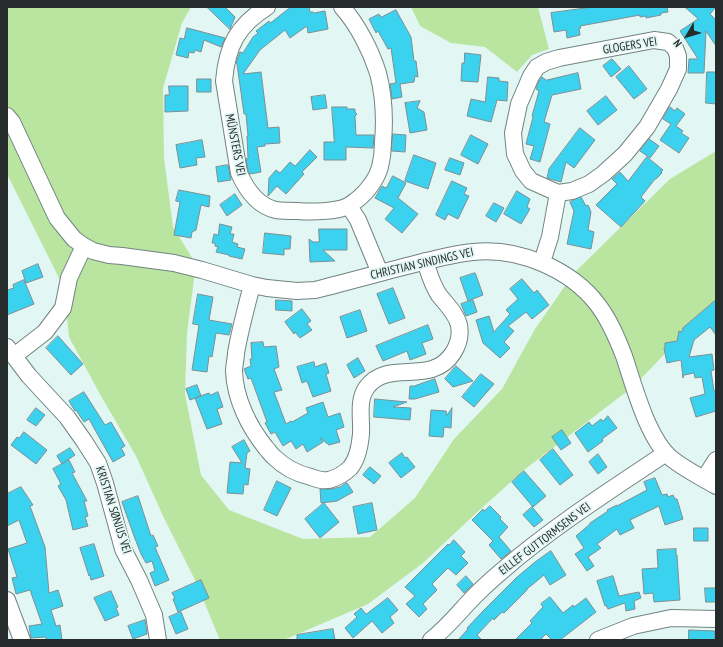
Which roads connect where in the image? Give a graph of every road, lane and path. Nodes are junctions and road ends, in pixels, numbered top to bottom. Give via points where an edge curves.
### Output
1 (267, 7) edge
2 (342, 7) edge
3 (7, 116) edge
4 (558, 193) junction
5 (348, 206) junction
6 (84, 246) junction
7 (425, 261) junction
8 (542, 262) junction
9 (380, 273) junction
10 (252, 285) junction
11 (10, 351) edge
12 (666, 453) junction
13 (716, 460) edge
14 (710, 483) edge
15 (7, 600) edge
16 (10, 616) edge
17 (716, 619) edge
18 (433, 639) edge
19 (22, 640) edge
20 (158, 640) edge
21 (598, 640) edge

1 - 5 street, MÜNSTERS VEI via 248,21 236,36 227,56 225,69 224,81 239,173 243,183 264,205 275,209 313,212
2 - 5 street, MÜNSTERS VEI via 349,14 370,55 379,79 384,109 380,168 367,189
3 - 6 street via 57,218 74,239
4 - 4 street, GLOGERS VEI via 589,184 603,174 625,154 647,127 678,69 678,56 675,48 668,42 654,40 559,58 537,67 520,104 513,133 515,154 531,181
4 - 8 street via 550,237
5 - 9 street via 358,220
6 - 10 street, CHRISTIAN SINDINGS VEI via 109,255 174,263
6 - 11 street, KRISTIAN SØNJUS VEI via 69,278 63,308 45,332
7 - 8 street, CHRISTIAN SINDINGS VEI via 493,251
7 - 9 street, CHRISTIAN SINDINGS VEI
7 - 10 street via 438,294 457,320 460,336 458,347 442,365 433,369 380,376 367,387 363,394 357,455 350,467 328,480 300,474 274,457 255,432 243,408 237,392 234,370 239,336
8 - 12 street, CHRISTIAN SINDINGS VEI via 578,284 598,304 618,341 651,430
9 - 10 street, CHRISTIAN SINDINGS VEI via 315,290 278,290
11 - 20 street, KRISTIAN SØNJUS VEI via 67,417 98,463 123,549 154,615
12 - 14 street, CHRISTIAN SINDINGS VEI
12 - 18 street, EILLEF GUTTORMSENS VEI via 528,549 469,602
13 - 14 street
15 - 16 street
16 - 19 street
17 - 21 street via 671,618 633,626

